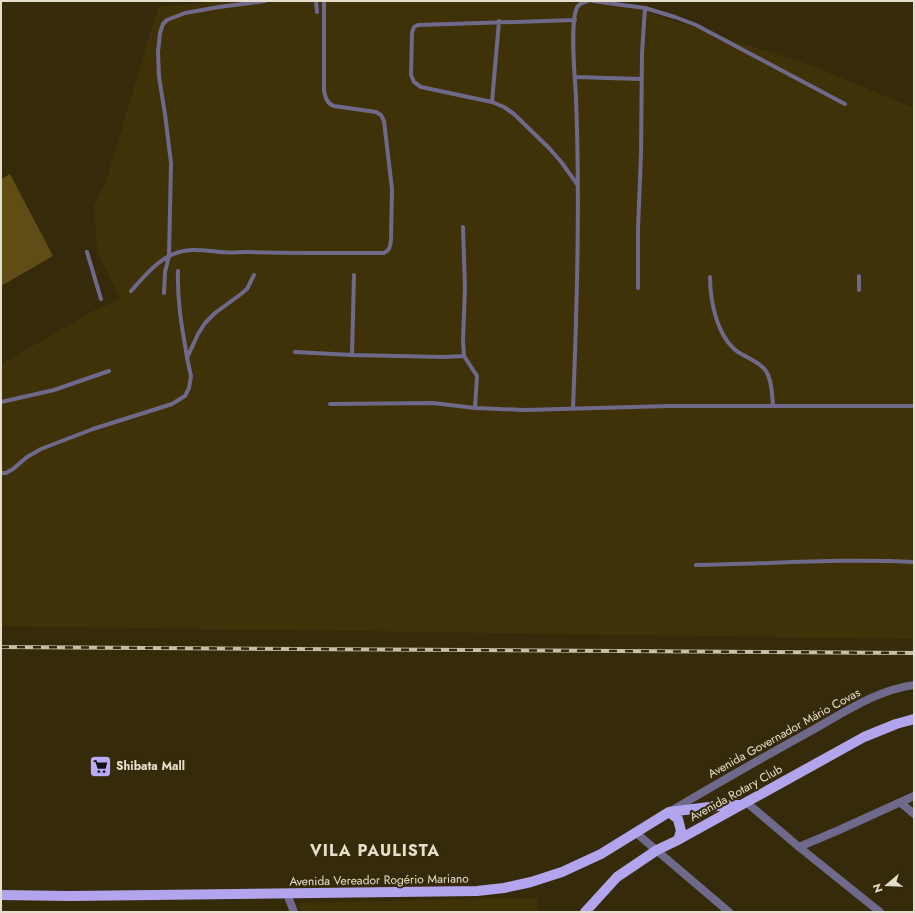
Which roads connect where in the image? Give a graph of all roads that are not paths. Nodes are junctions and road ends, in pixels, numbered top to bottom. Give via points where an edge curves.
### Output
1 (265, 1) edge
2 (316, 1) edge
3 (324, 1) edge
4 (588, 1) edge
5 (593, 1) edge
6 (645, 8) junction
7 (317, 12) dead end
8 (575, 20) junction
9 (499, 21) junction
10 (575, 77) junction
11 (641, 79) junction
12 (492, 102) junction
13 (845, 104) dead end
14 (577, 184) junction
15 (463, 227) dead end
16 (87, 252) dead end
17 (170, 256) junction
18 (178, 271) dead end
19 (254, 275) dead end
20 (354, 275) dead end
21 (859, 276) dead end
22 (710, 277) dead end
23 (638, 288) dead end
24 (859, 290) dead end
25 (131, 291) dead end
26 (164, 293) dead end
27 (101, 298) dead end
28 (295, 352) dead end
29 (352, 355) junction
30 (464, 356) junction
31 (187, 358) junction
32 (109, 371) dead end
33 (1, 402) edge
34 (330, 404) dead end
35 (773, 406) junction
36 (914, 406) edge
37 (475, 408) junction
38 (573, 409) junction
39 (1, 473) edge
40 (914, 562) edge
41 (696, 565) dead end
42 (914, 685) edge
43 (914, 719) edge
44 (914, 796) edge
45 (901, 803) junction
46 (743, 804) junction
47 (670, 812) junction
48 (914, 814) edge
49 (635, 832) junction
50 (678, 840) junction
51 (799, 847) junction
52 (656, 850) junction
53 (287, 894) junction
54 (1, 895) edge
55 (294, 912) edge
56 (585, 912) edge
57 (729, 912) edge
58 (880, 912) edge

1 - 17 lane via 185,13 163,24 158,52 171,163
2 - 7 lane
3 - 17 lane via 326,100 334,106 376,112 384,121 392,189 390,248 384,253 221,252 199,249
4 - 8 lane via 577,7
5 - 6 lane
6 - 11 lane
6 - 13 lane via 696,25
8 - 9 lane
8 - 10 lane
9 - 12 lane
9 - 12 lane via 425,24 414,27 412,33 411,75 414,82 421,87
10 - 11 lane
10 - 14 lane
11 - 23 lane
12 - 14 lane via 509,110 535,133
14 - 38 lane
15 - 30 lane
16 - 27 lane
17 - 25 lane via 154,266
17 - 26 lane via 165,272
18 - 31 lane via 179,316
19 - 31 lane via 242,294 205,323
20 - 29 lane
21 - 24 lane
22 - 35 lane via 712,304 724,335 733,348 766,370
28 - 29 lane
29 - 30 lane
30 - 37 lane via 476,376
31 - 39 lane via 191,376 185,396 172,404 93,429 41,449 13,469
32 - 33 lane via 54,390
34 - 37 lane via 433,404
35 - 36 lane
35 - 38 lane
37 - 38 lane
40 - 41 lane via 819,561
42 - 47 street, Avenida Governador Mário Covas via 880,694 855,706
43 - 46 main road, Avenida Rotary Club via 864,737
44 - 45 street
45 - 48 street
45 - 51 street
46 - 47 main road, Avenida Vereador Rogério Mariano
46 - 50 main road, Avenida Rotary Club
46 - 51 street
47 - 49 main road, Avenida Vereador Rogério Mariano
47 - 50 main road via 678,819 681,831
49 - 52 street
49 - 53 main road, Avenida Vereador Rogério Mariano via 583,864 531,882 504,888 477,891
50 - 52 main road, Avenida Rotary Club
51 - 58 street
52 - 56 main road, Avenida Rotary Club via 617,877
52 - 57 street
53 - 54 main road, Avenida Vereador Rogério Mariano
53 - 55 street

